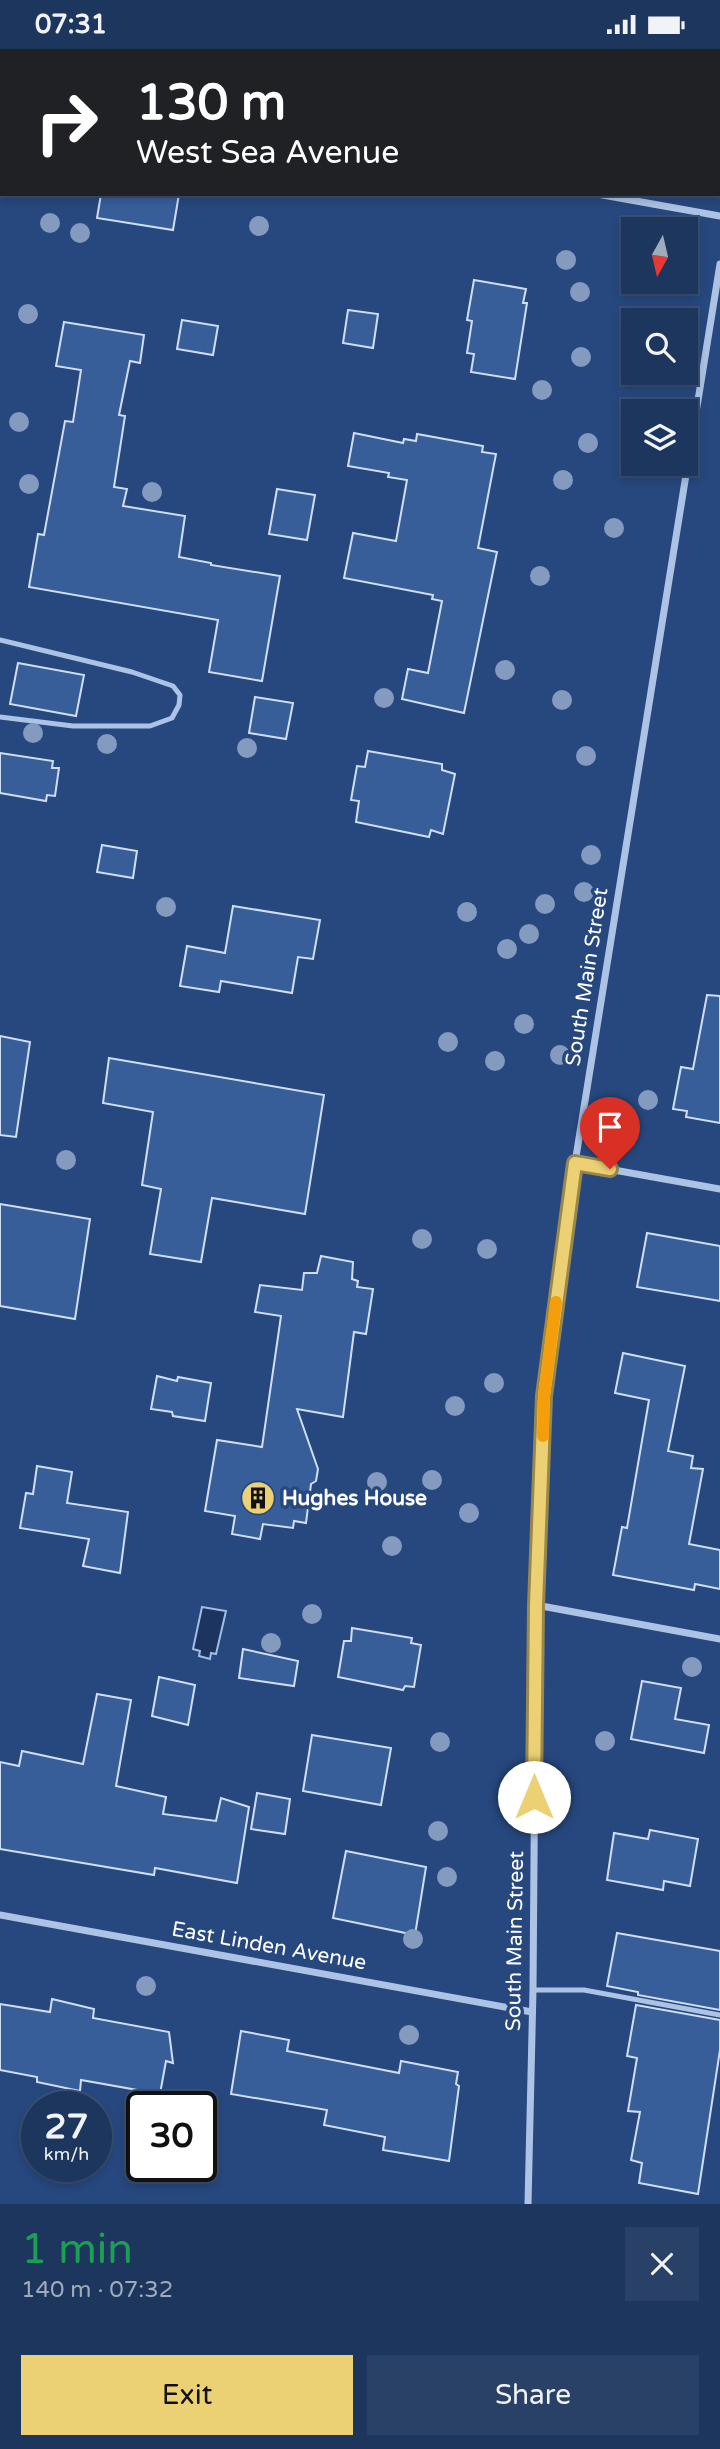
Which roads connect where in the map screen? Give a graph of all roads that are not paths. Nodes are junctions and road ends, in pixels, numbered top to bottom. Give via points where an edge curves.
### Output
1 (608, 196) edge
2 (720, 216) edge
3 (720, 264) edge
4 (0, 640) edge
5 (0, 717) edge
6 (575, 1163) junction
7 (720, 1189) edge
8 (536, 1605) junction
9 (720, 1639) edge
10 (0, 1915) edge
11 (533, 1990) junction
12 (532, 2012) junction
13 (720, 2015) edge
14 (528, 2204) edge

1 - 2 street
3 - 6 street, South Main Street
4 - 5 lane via 132,672 173,686 180,695 172,718 150,726 73,726
6 - 7 street
6 - 8 street, South Main Street via 544,1396
8 - 9 street
8 - 11 street, South Main Street
10 - 12 street, East Linden Avenue
11 - 12 street, South Main Street
11 - 13 lane via 584,1990
12 - 14 street, South Main Street

